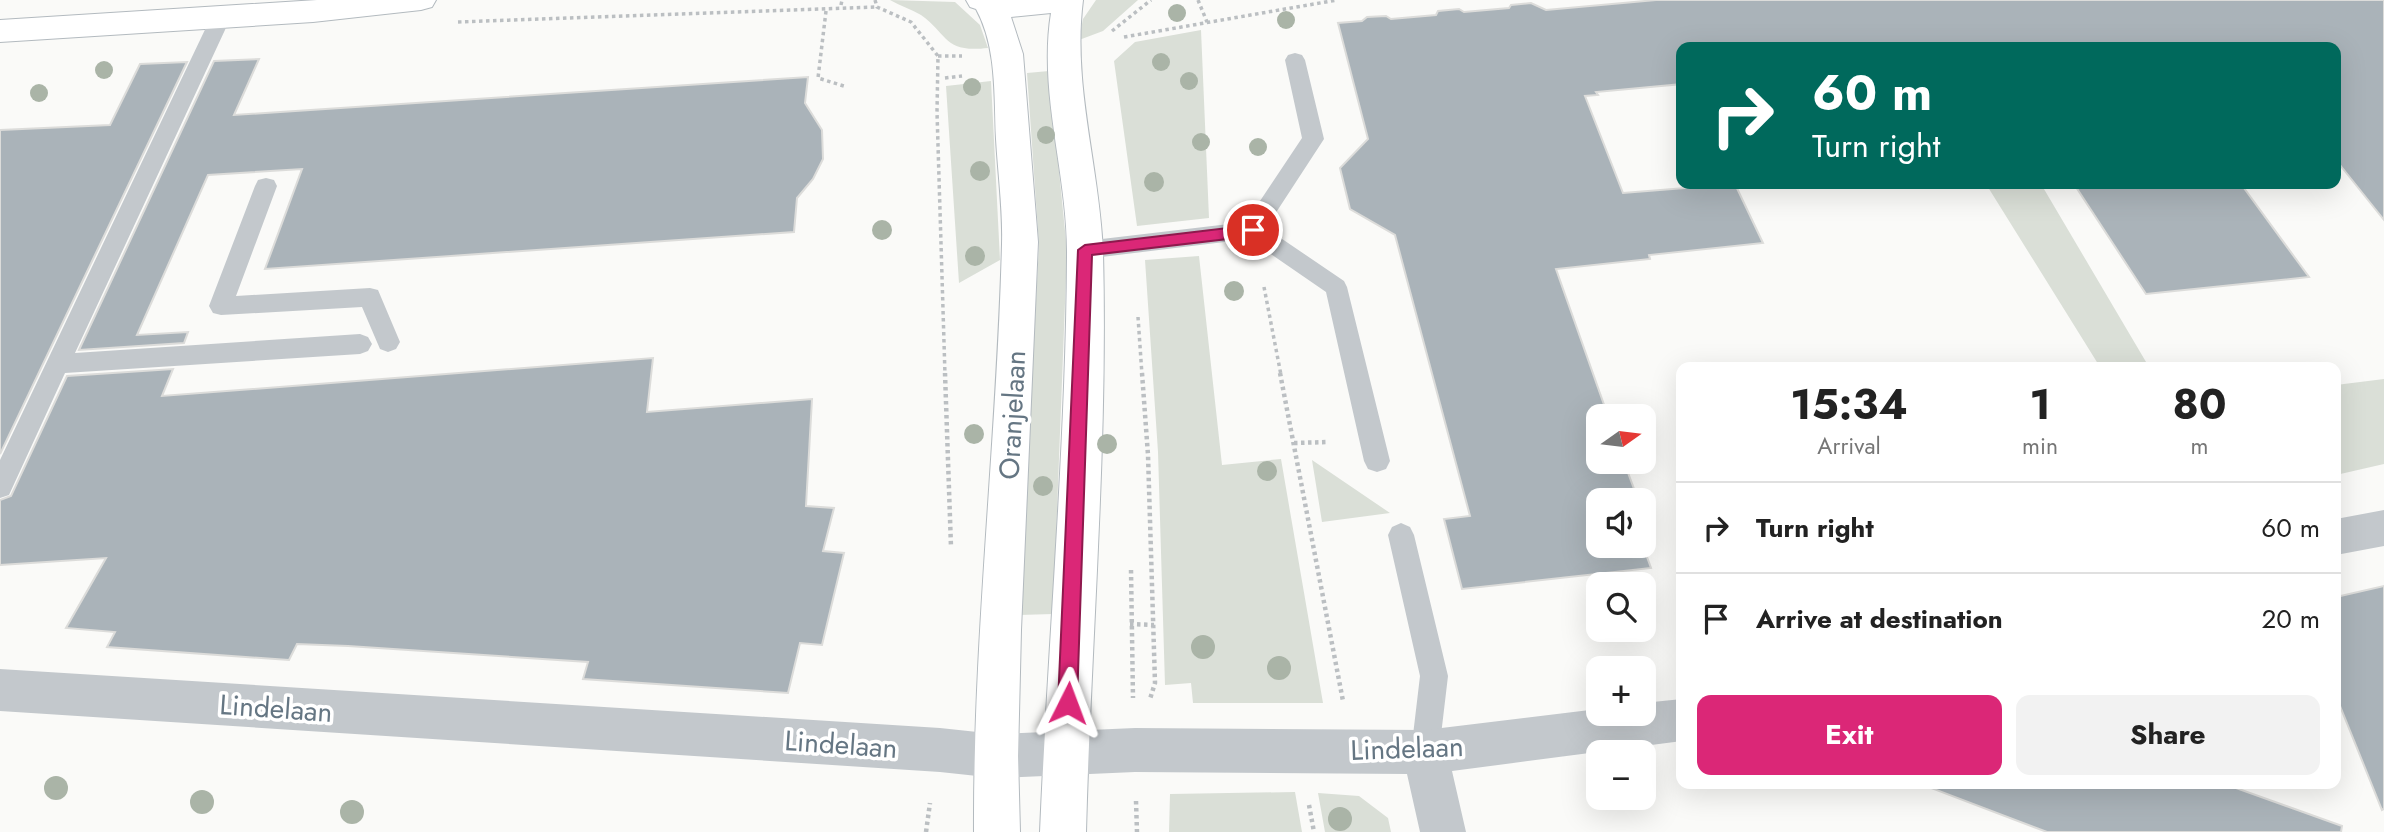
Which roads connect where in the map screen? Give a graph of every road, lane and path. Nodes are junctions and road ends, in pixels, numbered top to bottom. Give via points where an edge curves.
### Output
1 (421, 0) edge
2 (875, 0) edge
3 (1062, 0) edge
4 (1068, 0) edge
5 (1151, 0) edge
6 (1198, 0) edge
7 (1337, 0) edge
8 (984, 1) edge
9 (877, 7) junction
10 (221, 17) junction
11 (1207, 22) junction
12 (0, 31) edge
13 (1104, 37) dead end
14 (1124, 37) dead end
15 (1295, 60) dead end
16 (847, 87) dead end
17 (266, 186) dead end
18 (1253, 230) junction
19 (1129, 245) junction
20 (1085, 250) junction
21 (388, 342) dead end
22 (360, 344) dead end
23 (58, 364) junction
24 (1377, 461) dead end
25 (0, 486) edge
26 (2384, 528) edge
27 (1401, 535) dead end
28 (2341, 536) edge
29 (952, 554) dead end
30 (0, 690) edge
31 (1676, 721) edge
32 (1135, 750) junction
33 (1352, 750) junction
34 (1425, 752) junction
35 (1065, 753) junction
36 (996, 756) junction
37 (997, 832) edge
38 (1063, 832) edge
39 (1443, 832) edge

1 - 10 street
2 - 9 path
3 - 8 street via 1013,6
4 - 20 street via 1063,20 1066,78
5 - 13 path
6 - 11 path
7 - 11 path
8 - 36 street, Oranjelaan via 998,21 1007,54 1020,242
9 - 16 path via 826,10 818,78
9 - 29 path via 911,22 938,56
10 - 12 street
10 - 23 lane
11 - 14 path
15 - 18 lane via 1313,139
17 - 21 lane via 221,306 370,297
18 - 19 lane
18 - 24 lane via 1336,287
18 - 33 path
19 - 20 lane
19 - 32 path via 1148,455 1155,683
20 - 35 street
22 - 23 lane
23 - 25 lane
26 - 28 street
27 - 34 lane via 1434,676
30 - 36 street, Lindelaan
31 - 34 street, Lindelaan
32 - 33 street, Lindelaan
32 - 35 street, Lindelaan
33 - 34 street, Lindelaan
34 - 39 street
35 - 36 street, Lindelaan
35 - 38 street
36 - 37 street, Oranjelaan

